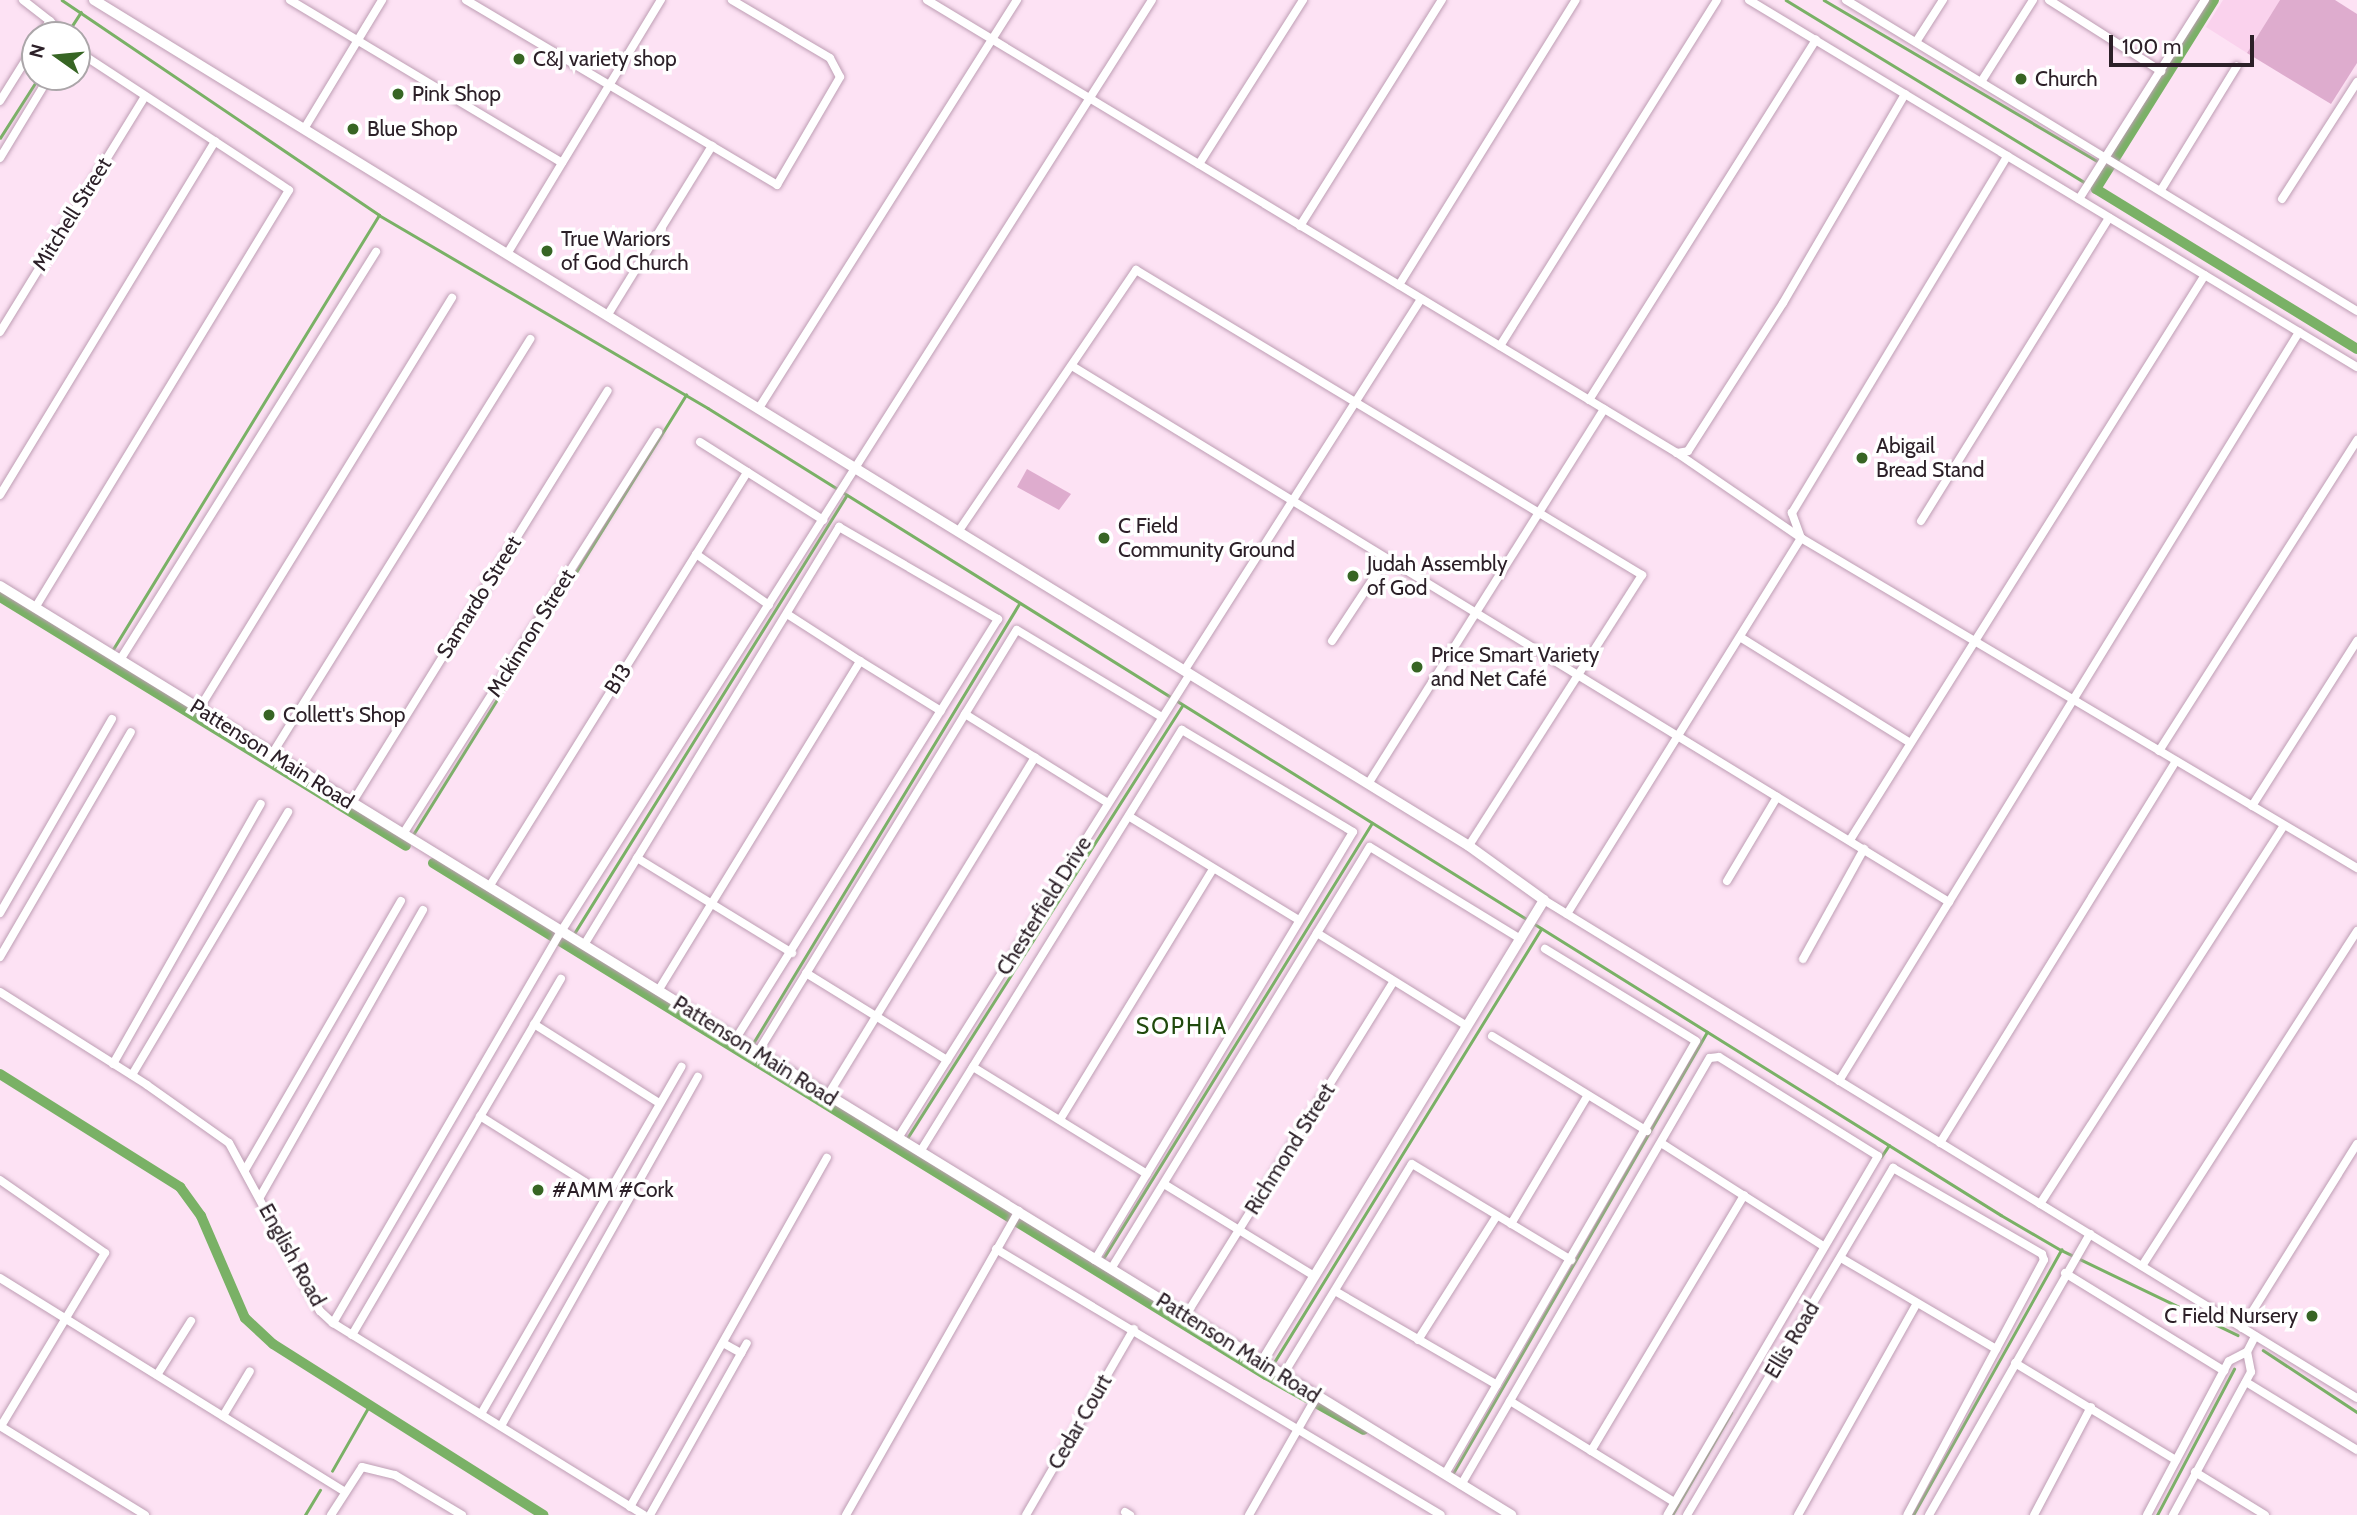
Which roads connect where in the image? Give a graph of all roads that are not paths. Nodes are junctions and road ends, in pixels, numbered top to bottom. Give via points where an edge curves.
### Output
1 (23, 0) edge
2 (94, 0) edge
3 (290, 0) edge
4 (382, 0) edge
5 (466, 0) edge
6 (661, 0) edge
7 (732, 0) edge
8 (927, 0) edge
9 (1017, 0) edge
10 (1152, 0) edge
11 (1303, 0) edge
12 (1442, 0) edge
13 (1576, 0) edge
14 (1717, 0) edge
15 (1749, 0) edge
16 (1846, 0) edge
17 (1943, 0) edge
18 (2033, 0) edge
19 (2049, 0) edge
20 (2205, 0) edge
21 (49, 20) edge
22 (992, 39) junction
23 (1816, 40) junction
24 (357, 41) junction
25 (1916, 42) junction
26 (91, 60) edge
27 (2237, 66) dead end
28 (21, 67) edge
29 (2161, 71) junction
30 (1981, 82) junction
31 (2357, 82) edge
32 (609, 85) junction
33 (41, 91) edge
34 (1905, 94) junction
35 (145, 96) junction
36 (1090, 99) junction
37 (0, 101) edge
38 (304, 129) junction
39 (215, 141) junction
40 (712, 146) junction
41 (2106, 155) junction
42 (2007, 156) junction
43 (0, 158) edge
44 (562, 163) junction
45 (1199, 164) junction
46 (2161, 190) junction
47 (2079, 199) junction
48 (2282, 200) dead end
49 (2109, 218) junction
50 (1300, 226) junction
51 (376, 252) dead end
52 (507, 254) junction
53 (2205, 275) junction
54 (1399, 285) junction
55 (452, 297) dead end
56 (1421, 299) junction
57 (2357, 311) edge
58 (607, 316) junction
59 (0, 332) edge
60 (2299, 332) junction
61 (530, 339) dead end
62 (1500, 346) junction
63 (1072, 366) junction
64 (2357, 367) edge
65 (607, 391) dead end
66 (1589, 400) junction
67 (1356, 402) junction
68 (759, 408) junction
69 (1604, 409) junction
70 (658, 432) dead end
71 (2357, 440) edge
72 (700, 442) dead end
73 (1676, 453) junction
74 (857, 469) junction
75 (747, 472) junction
76 (0, 495) edge
77 (1294, 500) junction
78 (1539, 512) junction
79 (823, 520) junction
80 (1922, 521) dead end
81 (958, 532) junction
82 (1801, 538) junction
83 (696, 554) junction
84 (1385, 559) junction
85 (0, 586) edge
86 (769, 605) junction
87 (35, 608) junction
88 (787, 614) junction
89 (1474, 615) junction
90 (1740, 637) junction
91 (1975, 640) junction
92 (1332, 641) dead end
93 (2357, 641) edge
94 (120, 660) junction
95 (860, 661) junction
96 (1187, 672) junction
97 (1580, 678) junction
98 (2073, 698) junction
99 (199, 709) junction
100 (941, 710) junction
101 (965, 714) junction
102 (1162, 717) junction
103 (112, 719) dead end
104 (131, 732) dead end
105 (1681, 738) junction
106 (1910, 743) junction
107 (2159, 751) junction
108 (272, 754) junction
109 (1035, 757) junction
110 (2176, 761) junction
111 (1368, 784) junction
112 (1777, 797) junction
113 (352, 803) junction
114 (1108, 803) junction
115 (261, 804) dead end
116 (2252, 806) junction
117 (288, 812) dead end
118 (1130, 817) junction
119 (2284, 826) junction
120 (403, 835) junction
121 (1850, 840) junction
122 (1469, 846) junction
123 (1864, 849) junction
124 (637, 858) junction
125 (2356, 864) edge
126 (1213, 869) junction
127 (1727, 880) dead end
128 (489, 887) junction
129 (1544, 900) junction
130 (401, 901) dead end
131 (1949, 902) junction
132 (711, 903) junction
133 (423, 910) dead end
134 (0, 913) edge
135 (1567, 914) junction
136 (1299, 920) junction
137 (2357, 931) edge
138 (562, 932) junction
139 (1317, 933) junction
140 (1522, 938) junction
141 (581, 944) junction
142 (1545, 949) dead end
143 (792, 953) junction
144 (0, 957) edge
145 (1803, 959) dead end
146 (806, 973) junction
147 (561, 979) dead end
148 (1393, 982) junction
149 (658, 991) junction
150 (0, 992) edge
151 (876, 1016) junction
152 (534, 1024) junction
153 (1467, 1026) junction
154 (1492, 1036) dead end
155 (738, 1040) junction
156 (756, 1051) junction
157 (947, 1060) junction
158 (113, 1064) junction
159 (681, 1067) dead end
160 (973, 1067) junction
161 (132, 1075) junction
162 (698, 1077) dead end
163 (1839, 1081) junction
164 (828, 1095) junction
165 (1586, 1098) junction
166 (659, 1103) junction
167 (480, 1116) junction
168 (1061, 1118) junction
169 (1647, 1131) junction
170 (898, 1138) junction
171 (1661, 1143) junction
172 (1940, 1143) junction
173 (2357, 1144) edge
174 (920, 1152) junction
175 (827, 1158) dead end
176 (245, 1170) junction
177 (1147, 1174) junction
178 (0, 1180) edge
179 (1164, 1184) junction
180 (604, 1194) junction
181 (1744, 1195) junction
182 (260, 1197) junction
183 (2040, 1204) junction
184 (1017, 1214) junction
185 (1496, 1217) junction
186 (1511, 1224) junction
187 (1240, 1229) junction
188 (2089, 1236) junction
189 (1822, 1245) junction
190 (996, 1249) junction
191 (1841, 1258) junction
192 (1095, 1260) junction
193 (1571, 1260) junction
194 (2141, 1266) junction
195 (1111, 1269) junction
196 (2068, 1269) junction
197 (1314, 1276) junction
198 (0, 1278) edge
199 (1335, 1291) junction
200 (1917, 1303) junction
201 (1186, 1315) junction
202 (67, 1320) junction
203 (191, 1321) dead end
204 (333, 1323) junction
205 (2242, 1328) junction
206 (1134, 1329) junction
207 (352, 1335) junction
208 (2255, 1336) junction
209 (1418, 1340) junction
210 (723, 1343) junction
211 (747, 1343) dead end
212 (1996, 1349) junction
213 (2247, 1352) junction
214 (741, 1353) junction
215 (1262, 1362) junction
216 (2015, 1363) junction
217 (250, 1371) dead end
218 (2224, 1371) junction
219 (158, 1375) junction
220 (1283, 1375) junction
221 (2246, 1382) junction
222 (1497, 1385) junction
223 (1316, 1398) junction
224 (2357, 1398) edge
225 (1510, 1401) junction
226 (2091, 1407) junction
227 (481, 1414) junction
228 (223, 1416) junction
229 (0, 1426) edge
230 (501, 1426) junction
231 (1298, 1428) junction
232 (2357, 1450) edge
233 (1591, 1451) junction
234 (2176, 1460) junction
235 (2196, 1472) junction
236 (1452, 1479) junction
237 (344, 1492) junction
238 (1674, 1502) junction
239 (631, 1507) junction
240 (1691, 1514) edge
241 (145, 1515) edge
242 (331, 1515) edge
243 (462, 1515) edge
244 (644, 1515) edge
245 (650, 1515) edge
246 (846, 1515) edge
247 (1026, 1515) edge
248 (1249, 1515) edge
249 (1441, 1515) edge
250 (1511, 1515) edge
251 (1667, 1515) edge
252 (1798, 1515) edge
253 (1907, 1515) edge
254 (1929, 1515) edge
255 (2034, 1515) edge
256 (2147, 1515) edge
257 (2173, 1515) edge
258 (2265, 1515) edge

1 - 21 street
2 - 38 street
3 - 24 street
4 - 24 street
5 - 32 street
6 - 32 street
7 - 40 street via 830,58 840,77 777,185
8 - 22 street
9 - 22 street
10 - 36 street
11 - 45 street
12 - 50 street
13 - 54 street
14 - 62 street
15 - 23 street
16 - 25 street
17 - 25 street
18 - 30 street
19 - 29 street
20 - 29 street
22 - 36 street
22 - 68 street
23 - 34 street
23 - 66 street
24 - 38 street
24 - 44 street
25 - 30 street
26 - 35 street
27 - 46 street
28 - 37 street
29 - 41 street
30 - 41 street
31 - 48 street
32 - 40 street
32 - 44 street
33 - 43 street
34 - 42 street
34 - 73 street via 1776,314 1688,451
35 - 39 street
35 - 59 street, Mitchell Street
36 - 45 street
36 - 74 street
38 - 52 street
39 - 76 street
39 - 87 street via 289,190
40 - 58 street
41 - 46 street
41 - 47 street
42 - 47 street
42 - 82 street via 1792,513
44 - 52 street
45 - 50 street
46 - 57 street
47 - 49 street
49 - 53 street
49 - 80 street
50 - 54 street
51 - 94 street
52 - 58 street
53 - 60 street
53 - 91 street
54 - 56 street
55 - 99 street
56 - 62 street
56 - 67 street, Chesterfield Drive
58 - 68 street
60 - 64 street
60 - 98 street
61 - 108 street
62 - 66 street
63 - 67 street via 1136,270
63 - 77 street
63 - 81 street
65 - 113 street, Samardo Street
66 - 69 street
67 - 77 street, Chesterfield Drive
67 - 78 street
68 - 74 street
69 - 73 street
69 - 78 street
70 - 120 street, Mckinnon Street
71 - 107 street
72 - 75 street
73 - 82 street
74 - 79 street
74 - 81 street
75 - 79 street
75 - 83 street, B13
77 - 84 street
77 - 96 street, Chesterfield Drive
78 - 89 street
78 - 97 street via 1642,575
79 - 86 street
81 - 96 street
82 - 90 street
82 - 91 street
83 - 86 street
83 - 128 street, B13
84 - 89 street
84 - 92 street
85 - 87 street, Pattenson Main Road
86 - 138 street
87 - 94 street, Pattenson Main Road
88 - 95 street
88 - 100 street via 839,527 998,619
88 - 124 street
89 - 97 street
89 - 111 street
90 - 105 street
90 - 106 street
91 - 98 street
91 - 106 street
93 - 116 street
94 - 99 street, Pattenson Main Road
95 - 100 street
95 - 132 street
96 - 102 street, Chesterfield Drive
96 - 111 street
97 - 105 street
97 - 122 street
98 - 107 street
98 - 131 street
99 - 108 street, Pattenson Main Road
100 - 143 street
101 - 102 street via 1017,630
101 - 109 street
101 - 146 street
102 - 114 street, Chesterfield Drive
103 - 134 street
104 - 144 street
105 - 112 street
105 - 135 street
106 - 121 street
107 - 110 street
108 - 113 street, Pattenson Main Road
109 - 114 street
109 - 151 street
110 - 116 street
110 - 172 street
111 - 122 street
112 - 121 street
112 - 127 street
113 - 120 street, Pattenson Main Road
114 - 157 street, Chesterfield Drive
115 - 158 street
116 - 119 street
117 - 161 street
118 - 126 street
118 - 136 street, Chesterfield Drive via 1182,730 1353,832
118 - 160 street, Chesterfield Drive
119 - 125 street
119 - 183 street
120 - 128 street, Pattenson Main Road
121 - 123 street
122 - 129 street
123 - 131 street
123 - 145 street
124 - 132 street
124 - 141 street
126 - 136 street
126 - 168 street
128 - 138 street, Pattenson Main Road
129 - 135 street
129 - 140 street
130 - 176 street
131 - 163 street
132 - 143 street
132 - 149 street
133 - 182 street
135 - 163 street
136 - 177 street
137 - 194 street
138 - 141 street, Pattenson Main Road
138 - 204 street
139 - 140 street via 1370,847
139 - 148 street
139 - 179 street
140 - 153 street
141 - 149 street, Pattenson Main Road
142 - 169 street via 1696,1041
143 - 155 street
146 - 151 street
146 - 156 street
147 - 152 street
148 - 153 street
148 - 187 street, Richmond Street
149 - 155 street, Pattenson Main Road
150 - 158 street, English Road
151 - 157 street
151 - 164 street
152 - 166 street
152 - 167 street
153 - 197 street
154 - 165 street
155 - 156 street, Pattenson Main Road
156 - 164 street, Pattenson Main Road
157 - 170 street, Chesterfield Drive
158 - 161 street, English Road
159 - 166 street
160 - 168 street
160 - 174 street, Chesterfield Drive
161 - 176 street, English Road via 211,1126 229,1143
162 - 230 street
163 - 172 street
164 - 170 street, Pattenson Main Road
165 - 169 street
165 - 186 street
166 - 180 street
167 - 180 street
167 - 207 street
168 - 177 street
169 - 193 street
170 - 174 street, Pattenson Main Road
171 - 181 street
171 - 189 street via 1710,1058 1718,1057 1878,1156
171 - 225 street
172 - 183 street
173 - 205 street
174 - 184 street, Pattenson Main Road
175 - 210 street
176 - 182 street, English Road
177 - 192 street
178 - 202 street via 105,1253
179 - 187 street
179 - 195 street
180 - 227 street
181 - 189 street
181 - 233 street
182 - 204 street, English Road via 320,1311
183 - 188 street
184 - 190 street
184 - 192 street, Pattenson Main Road
185 - 186 street
185 - 199 street via 1412,1164
185 - 209 street
186 - 193 street
187 - 197 street
187 - 201 street, Richmond Street
188 - 194 street
188 - 196 street
189 - 238 street
190 - 206 street
190 - 246 street
191 - 200 street
191 - 212 street, Ellis Road via 1889,1170 1896,1169 2042,1254 2043,1264
191 - 240 street, Ellis Road
192 - 195 street, Pattenson Main Road
193 - 222 street
194 - 205 street
195 - 201 street, Pattenson Main Road
196 - 216 street
196 - 218 street
197 - 215 street
198 - 202 street
199 - 209 street
199 - 220 street
200 - 212 street
200 - 252 street
201 - 215 street, Pattenson Main Road
202 - 219 street
202 - 229 street
203 - 219 street
204 - 207 street, English Road
205 - 208 street
206 - 231 street
206 - 247 street, Cedar Court
207 - 227 street, English Road
208 - 213 street
208 - 224 street
209 - 222 street
210 - 214 street
210 - 239 street
211 - 214 street
212 - 253 street
213 - 218 street via 2229,1361
213 - 221 street via 2251,1373
214 - 245 street
215 - 220 street, Pattenson Main Road
216 - 226 street
216 - 254 street
217 - 228 street
218 - 234 street
219 - 228 street
220 - 223 street, Pattenson Main Road
221 - 232 street
221 - 235 street
222 - 236 street
223 - 231 street
223 - 236 street, Pattenson Main Road
225 - 233 street
225 - 236 street
226 - 234 street
226 - 255 street
227 - 230 street, English Road
228 - 237 street
229 - 241 street
230 - 239 street, English Road
231 - 248 street
231 - 249 street
233 - 238 street
234 - 256 street
235 - 257 street
235 - 258 street
236 - 250 street, Pattenson Main Road
237 - 242 street
237 - 243 street via 362,1467 370,1467 395,1475
238 - 251 street
239 - 244 street, English Road

